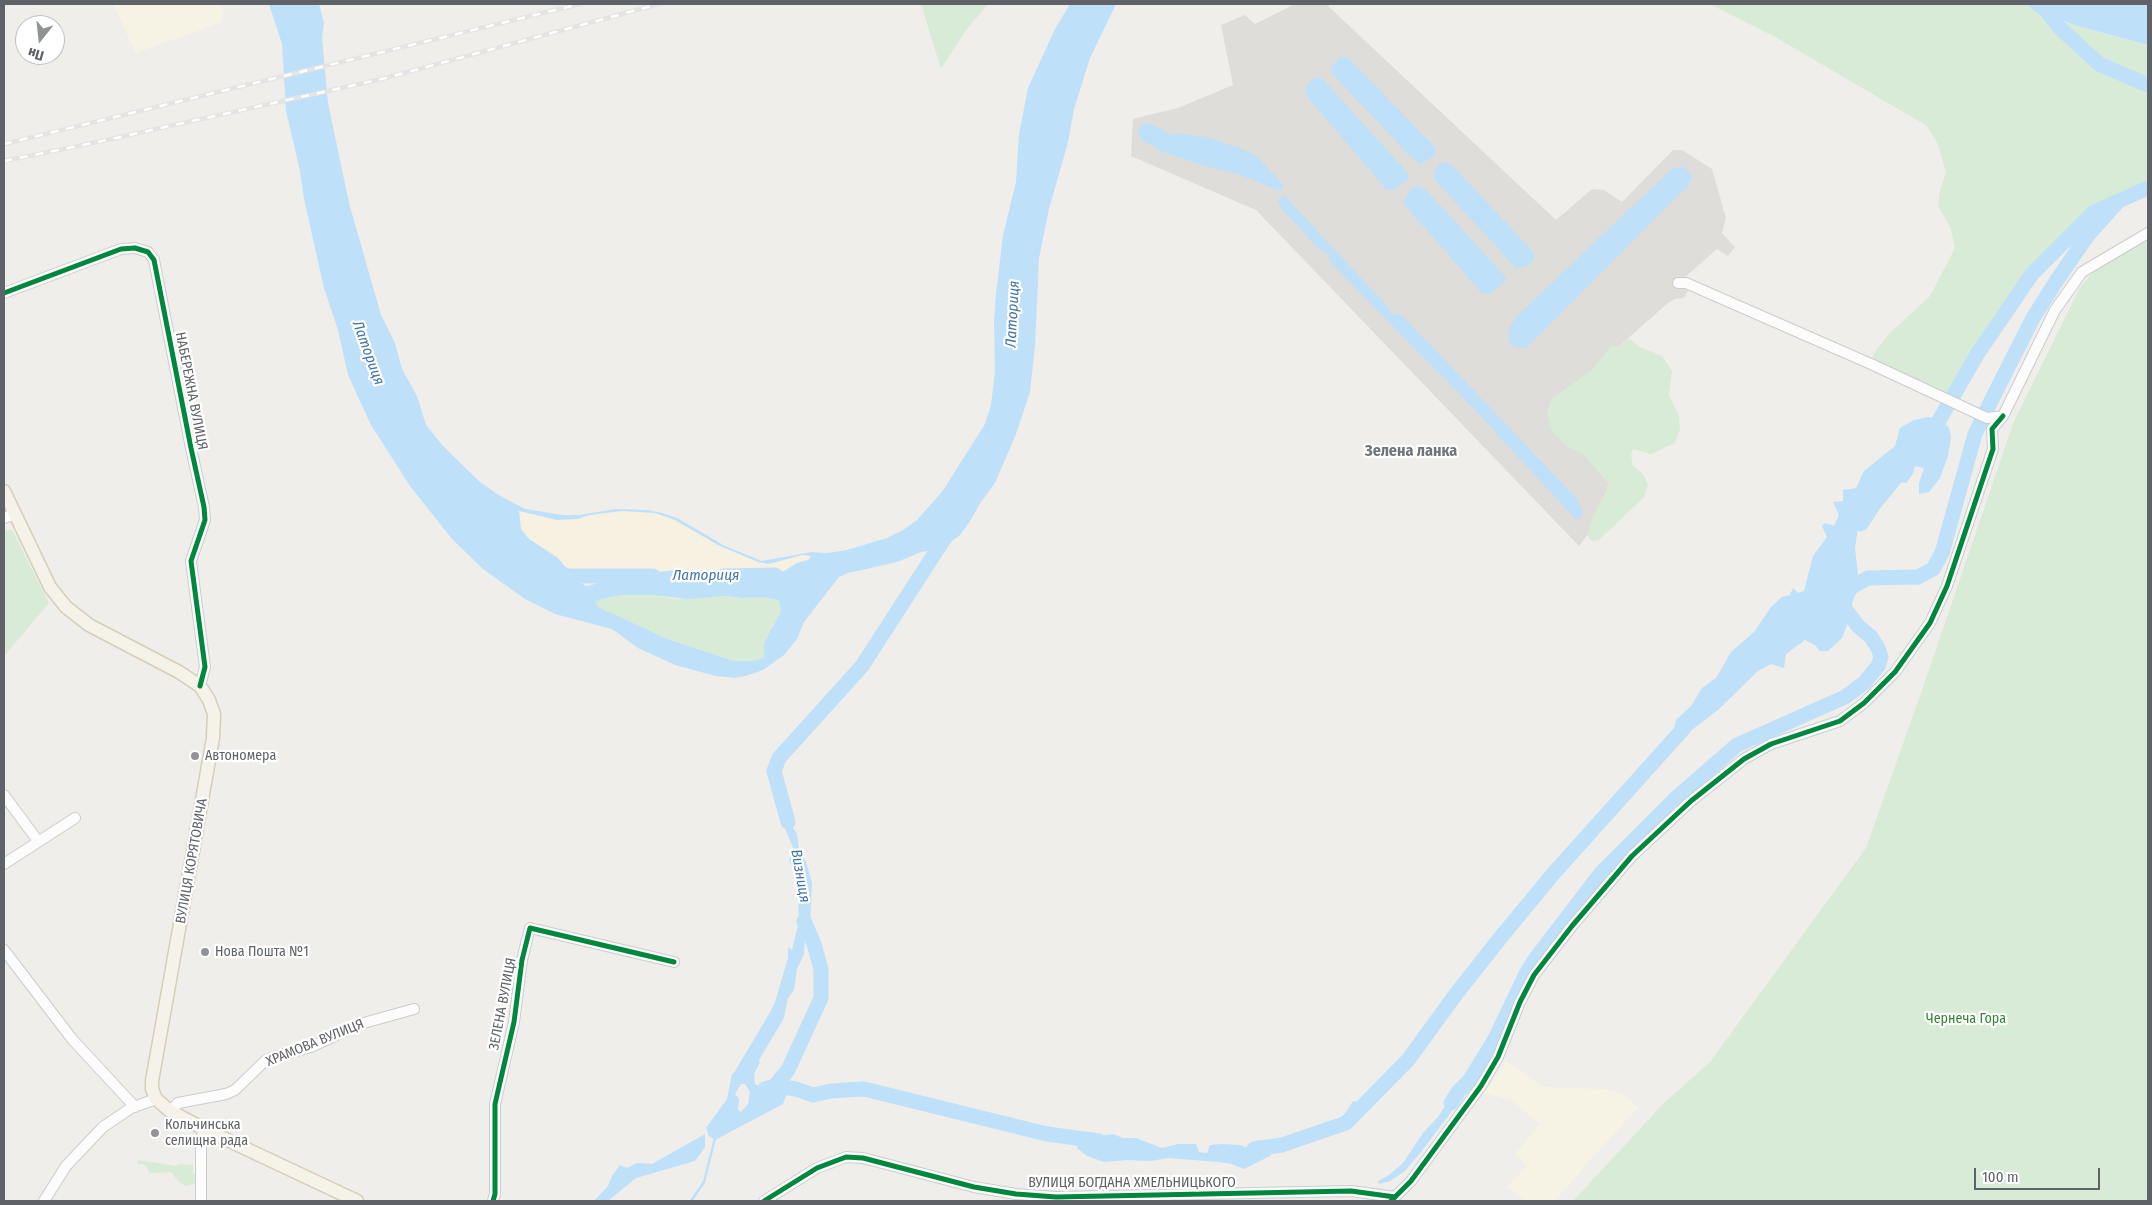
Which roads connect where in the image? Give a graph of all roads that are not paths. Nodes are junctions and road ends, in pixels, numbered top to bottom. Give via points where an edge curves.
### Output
1 (2148, 233) edge
2 (1678, 283) dead end
3 (4, 293) edge
4 (2003, 416) junction
5 (4, 491) edge
6 (9, 516) edge
7 (200, 686) junction
8 (4, 795) edge
9 (75, 818) dead end
10 (38, 841) junction
11 (4, 864) edge
12 (4, 950) edge
13 (674, 962) dead end
14 (414, 1009) dead end
15 (156, 1099) junction
16 (135, 1107) junction
17 (170, 1111) junction
18 (204, 1129) junction
19 (1393, 1199) edge
20 (44, 1201) edge
21 (201, 1201) edge
22 (357, 1201) edge
23 (493, 1201) edge
24 (764, 1201) edge

1 - 4 street via 2082,272 2055,310
2 - 4 street via 1686,283 1987,418
3 - 7 street, НАБЕРЕЖНА ВУЛИЦЯ via 121,249 135,248 148,252 154,260 204,507 205,520 191,561 205,667
4 - 19 street via 1992,429 1993,449 1947,586 1930,623 1892,675 1840,721 1771,744 1744,759 1691,801 1632,856 1534,975 1498,1057 1481,1086 1411,1181
5 - 6 main road, ВУЛИЦЯ КОРЯТОВИЧА
6 - 7 main road, ВУЛИЦЯ КОРЯТОВИЧА via 50,587 66,607 89,625
7 - 15 main road, ВУЛИЦЯ КОРЯТОВИЧА via 214,714 213,738 152,1081
8 - 10 street
9 - 10 street
10 - 11 street
12 - 16 street via 72,1040
13 - 23 street, ЗЕЛЕНА ВУЛИЦЯ via 530,928 522,960 514,1022 494,1104 496,1194
14 - 17 street, ХРАМОВА ВУЛИЦЯ via 360,1024 311,1047 266,1060 235,1090 178,1103
15 - 16 street
15 - 17 main road
16 - 20 street via 103,1127 66,1166
17 - 18 main road
18 - 21 street via 201,1139
18 - 22 main road
19 - 24 street, ВУЛИЦЯ БОГДАНА ХМЕЛЬНИЦЬКОГО via 1351,1191 1056,1197 1016,1194 974,1187 863,1158 846,1157 817,1168

